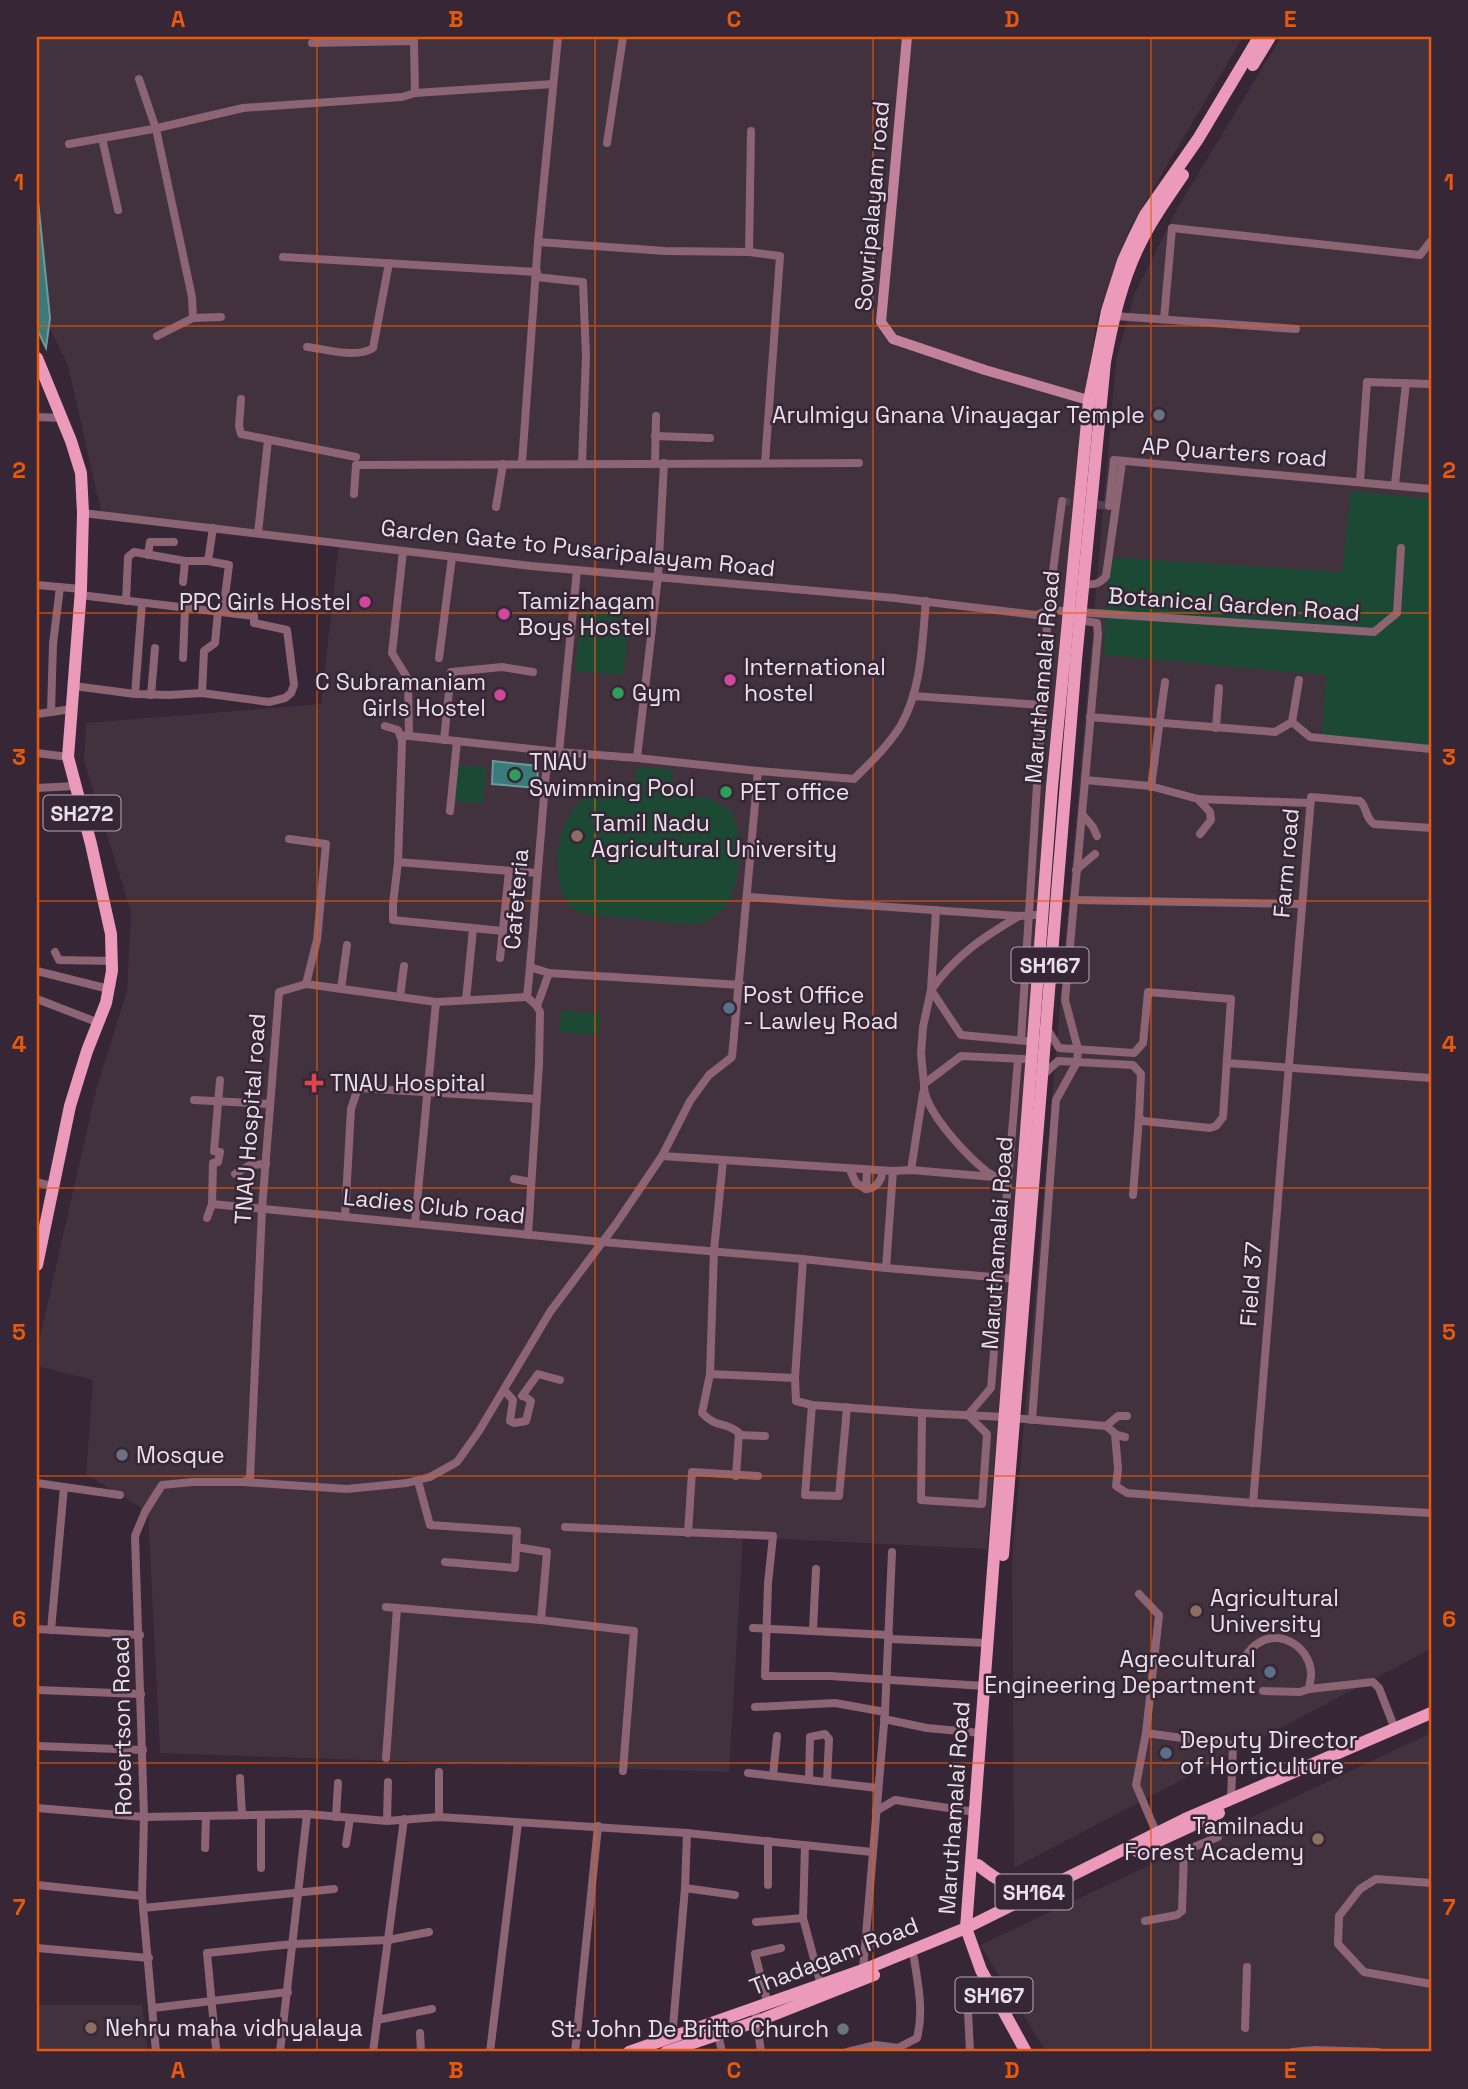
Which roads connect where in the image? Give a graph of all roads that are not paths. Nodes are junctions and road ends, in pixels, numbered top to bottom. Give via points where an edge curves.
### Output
1 (558, 37) edge
2 (623, 37) edge
3 (907, 37) edge
4 (1259, 37) edge
5 (1270, 37) edge
6 (312, 43) dead end
7 (139, 79) dead end
8 (553, 84) junction
9 (415, 93) junction
10 (156, 129) junction
11 (751, 131) dead end
12 (102, 138) junction
13 (607, 143) dead end
14 (69, 145) dead end
15 (118, 210) dead end
16 (1431, 241) edge
17 (538, 242) junction
18 (748, 252) junction
19 (283, 257) dead end
20 (389, 263) junction
21 (537, 275) junction
22 (1115, 316) junction
23 (221, 317) dead end
24 (193, 318) junction
25 (1164, 319) junction
26 (1296, 329) dead end
27 (157, 336) dead end
28 (307, 346) dead end
29 (37, 358) edge
30 (1406, 383) junction
31 (1431, 384) edge
32 (240, 399) dead end
33 (1095, 402) junction
34 (656, 416) dead end
35 (37, 417) edge
36 (62, 418) junction
37 (655, 436) junction
38 (710, 438) dead end
39 (268, 440) junction
40 (356, 457) dead end
41 (522, 463) junction
42 (582, 463) junction
43 (654, 463) junction
44 (664, 463) junction
45 (765, 463) junction
46 (859, 463) dead end
47 (1122, 463) junction
48 (503, 464) junction
49 (1360, 481) junction
50 (1395, 484) junction
51 (1431, 489) edge
52 (354, 494) dead end
53 (1062, 501) dead end
54 (1109, 506) dead end
55 (496, 507) dead end
56 (83, 513) junction
57 (213, 528) junction
58 (258, 533) junction
59 (174, 542) dead end
60 (1401, 548) dead end
61 (403, 551) junction
62 (148, 555) junction
63 (452, 556) junction
64 (185, 561) junction
65 (208, 561) junction
66 (576, 570) junction
67 (659, 576) junction
68 (183, 582) dead end
69 (1083, 584) junction
70 (37, 585) edge
71 (60, 587) junction
72 (80, 592) junction
73 (126, 601) junction
74 (926, 601) junction
75 (142, 603) junction
76 (185, 608) junction
77 (1048, 610) junction
78 (221, 612) junction
79 (1076, 615) junction
80 (155, 648) dead end
81 (183, 658) dead end
82 (439, 658) dead end
83 (533, 672) dead end
84 (1298, 680) dead end
85 (1165, 682) dead end
86 (74, 687) junction
87 (1219, 688) dead end
88 (202, 693) junction
89 (135, 694) junction
90 (151, 695) junction
91 (913, 696) junction
92 (1042, 705) junction
93 (72, 709) junction
94 (51, 712) junction
95 (37, 714) edge
96 (1090, 718) junction
97 (1292, 722) junction
98 (1160, 723) junction
99 (385, 726) dead end
100 (1216, 728) junction
101 (404, 736) junction
102 (444, 740) junction
103 (457, 741) junction
104 (1431, 749) edge
105 (559, 752) junction
106 (37, 753) edge
107 (68, 757) junction
108 (637, 758) junction
109 (758, 771) junction
110 (1085, 780) junction
111 (75, 786) junction
112 (1151, 786) junction
113 (37, 788) edge
114 (1198, 799) junction
115 (1310, 803) junction
116 (450, 811) dead end
117 (1082, 814) junction
118 (1431, 828) edge
119 (1200, 834) dead end
120 (1097, 836) dead end
121 (289, 839) dead end
122 (1095, 854) dead end
123 (398, 862) junction
124 (1076, 870) junction
125 (509, 871) junction
126 (537, 873) junction
127 (748, 897) junction
128 (1074, 900) junction
129 (1302, 904) junction
130 (936, 910) junction
131 (1036, 915) junction
132 (1019, 916) junction
133 (473, 929) junction
134 (503, 931) junction
135 (347, 945) dead end
136 (55, 952) dead end
137 (500, 958) dead end
138 (112, 961) junction
139 (404, 966) dead end
140 (530, 967) junction
141 (37, 971) edge
142 (549, 972) junction
143 (306, 984) junction
144 (741, 985) junction
145 (109, 989) junction
146 (341, 989) junction
147 (931, 990) junction
148 (400, 997) junction
149 (527, 997) junction
150 (37, 999) edge
151 (466, 1000) junction
152 (436, 1002) junction
153 (537, 1006) junction
154 (99, 1023) junction
155 (1046, 1026) junction
156 (1021, 1040) junction
157 (1035, 1041) junction
158 (1078, 1049) junction
159 (1018, 1059) junction
160 (1033, 1060) junction
161 (1077, 1062) junction
162 (1227, 1063) junction
163 (1287, 1067) junction
164 (1041, 1077) junction
165 (1431, 1078) edge
166 (220, 1080) dead end
167 (924, 1089) junction
168 (427, 1092) junction
169 (537, 1099) junction
170 (194, 1100) dead end
171 (219, 1101) junction
172 (270, 1104) junction
173 (1139, 1117) junction
174 (662, 1156) junction
175 (723, 1161) junction
176 (266, 1164) junction
177 (850, 1170) junction
178 (911, 1170) junction
179 (867, 1171) junction
180 (893, 1171) junction
181 (882, 1172) junction
182 (236, 1174) dead end
183 (994, 1177) junction
184 (514, 1179) dead end
185 (1008, 1180) junction
186 (37, 1182) edge
187 (531, 1182) junction
188 (52, 1186) junction
189 (866, 1189) junction
190 (1133, 1195) dead end
191 (212, 1204) junction
192 (262, 1209) junction
193 (345, 1216) junction
194 (207, 1218) dead end
195 (415, 1223) junction
196 (528, 1235) junction
197 (603, 1242) junction
198 (714, 1250) junction
199 (803, 1259) junction
200 (37, 1265) edge
201 (886, 1268) junction
202 (1000, 1278) junction
203 (1016, 1279) junction
204 (710, 1374) junction
205 (795, 1378) junction
206 (561, 1380) dead end
207 (504, 1390) junction
208 (524, 1396) junction
209 (513, 1400) junction
210 (812, 1405) junction
211 (847, 1407) junction
212 (922, 1413) junction
213 (968, 1415) junction
214 (1127, 1416) dead end
215 (1009, 1418) junction
216 (1032, 1420) junction
217 (1106, 1426) junction
218 (739, 1434) junction
219 (1115, 1434) junction
220 (765, 1436) dead end
221 (1125, 1437) dead end
222 (736, 1476) junction
223 (758, 1476) dead end
224 (418, 1480) junction
225 (243, 1482) junction
226 (37, 1483) edge
227 (64, 1487) junction
228 (120, 1495) dead end
229 (1253, 1503) junction
230 (1431, 1513) edge
231 (565, 1528) dead end
232 (688, 1532) junction
233 (516, 1547) junction
234 (892, 1552) dead end
235 (445, 1562) dead end
236 (816, 1569) dead end
237 (1139, 1594) dead end
238 (386, 1607) dead end
239 (397, 1608) junction
240 (541, 1620) junction
241 (752, 1628) dead end
242 (767, 1628) junction
243 (37, 1629) edge
244 (51, 1630) junction
245 (814, 1630) junction
246 (140, 1635) junction
247 (889, 1637) junction
248 (988, 1643) junction
249 (1245, 1656) dead end
250 (887, 1679) junction
251 (984, 1686) junction
252 (1309, 1689) junction
253 (37, 1690) edge
254 (1263, 1691) dead end
255 (141, 1694) junction
256 (755, 1707) dead end
257 (1431, 1713) edge
258 (885, 1716) junction
259 (1431, 1721) edge
260 (1395, 1729) junction
261 (981, 1733) junction
262 (1146, 1733) junction
263 (777, 1736) dead end
264 (37, 1746) edge
265 (143, 1751) junction
266 (386, 1758) dead end
267 (439, 1772) dead end
268 (623, 1772) dead end
269 (748, 1773) dead end
270 (773, 1776) junction
271 (240, 1778) dead end
272 (808, 1780) junction
273 (388, 1782) dead end
274 (827, 1782) junction
275 (338, 1783) dead end
276 (878, 1788) junction
277 (1231, 1799) junction
278 (37, 1808) edge
279 (876, 1811) junction
280 (975, 1812) junction
281 (307, 1814) junction
282 (242, 1815) junction
283 (261, 1815) junction
284 (206, 1816) junction
285 (144, 1817) junction
286 (336, 1817) junction
287 (439, 1817) junction
288 (349, 1818) junction
289 (404, 1819) junction
290 (387, 1821) junction
291 (518, 1823) junction
292 (598, 1826) junction
293 (1156, 1832) junction
294 (687, 1833) junction
295 (1218, 1837) dead end
296 (768, 1841) junction
297 (346, 1844) dead end
298 (805, 1845) junction
299 (205, 1848) dead end
300 (872, 1852) junction
301 (978, 1865) junction
302 (261, 1868) dead end
303 (1431, 1883) edge
304 (37, 1885) edge
305 (768, 1885) dead end
306 (685, 1888) junction
307 (1043, 1888) junction
308 (334, 1889) dead end
309 (299, 1891) junction
310 (735, 1895) dead end
311 (142, 1896) junction
312 (967, 1905) junction
313 (143, 1908) junction
314 (803, 1918) junction
315 (1145, 1921) dead end
316 (756, 1922) dead end
317 (969, 1929) junction
318 (429, 1932) dead end
319 (946, 1936) junction
320 (388, 1940) junction
321 (293, 1944) junction
322 (37, 1948) edge
323 (781, 1948) dead end
324 (149, 1958) junction
325 (914, 1958) junction
326 (1247, 1967) dead end
327 (863, 1970) junction
328 (1431, 1984) edge
329 (821, 1985) junction
330 (288, 1992) junction
331 (211, 2001) junction
332 (153, 2008) junction
333 (432, 2009) dead end
334 (968, 2010) dead end
335 (760, 2012) junction
336 (377, 2020) junction
337 (1245, 2028) dead end
338 (420, 2033) dead end
339 (718, 2034) junction
340 (672, 2038) junction
341 (216, 2048) dead end
342 (156, 2052) edge
343 (280, 2052) edge
344 (373, 2052) edge
345 (421, 2052) edge
346 (490, 2052) edge
347 (575, 2052) edge
348 (629, 2052) edge
349 (666, 2052) edge
350 (722, 2052) edge
351 (761, 2052) edge
352 (847, 2052) edge
353 (970, 2052) edge
354 (1026, 2052) edge
355 (1292, 2052) edge
356 (1378, 2052) edge

1 - 8 street
2 - 13 street
3 - 33 street, Sowripalayam road via 881,322 893,339
4 - 33 main road, Maruthamalai Road / SH167 via 1198,139 1145,215 1123,261 1107,311
5 - 22 main road, Maruthamalai Road / SH167 via 1142,240
6 - 9 street via 414,41
7 - 10 street
8 - 9 street
8 - 17 street
9 - 10 street via 243,108
10 - 12 street
10 - 24 street
11 - 18 street
12 - 14 street
12 - 15 street
16 - 25 street via 1420,255 1172,228
17 - 18 street
17 - 21 street
18 - 45 street via 780,256
19 - 20 street
20 - 21 street
20 - 28 street via 373,348 357,353
21 - 41 street
21 - 42 street via 583,282
22 - 25 street
22 - 33 main road, Maruthamalai Road / SH167
23 - 24 street
24 - 27 street
25 - 26 street
29 - 36 main road, SH272
30 - 31 street
30 - 49 street via 1367,382
30 - 50 street
32 - 39 street via 241,434
33 - 69 main road, Maruthamalai Road / SH167
33 - 79 main road, Maruthamalai Road / SH167
34 - 37 street
35 - 36 street
36 - 56 main road, SH272 via 81,473
37 - 38 street
37 - 43 street
39 - 40 street
39 - 58 street
41 - 42 street
41 - 48 street
42 - 43 street
43 - 44 street
44 - 45 street
44 - 67 street
45 - 46 street
47 - 49 street, AP Quarters road
47 - 54 street via 1114,460
47 - 69 street via 1106,576 1094,585
48 - 52 street via 356,465
48 - 55 street
49 - 50 street, AP Quarters road
50 - 51 street, AP Quarters road
53 - 77 street
56 - 57 street, Garden Gate to Pusaripalayam Road
56 - 72 main road, SH272
57 - 58 street, Garden Gate to Pusaripalayam Road
57 - 65 street
58 - 61 street, Garden Gate to Pusaripalayam Road
59 - 62 street via 150,542
60 - 79 street, Botanical Garden Road via 1397,613 1374,632
61 - 63 street, Garden Gate to Pusaripalayam Road
61 - 101 street via 392,653 408,679
62 - 64 street
62 - 73 street via 134,552 128,557
63 - 66 street, Garden Gate to Pusaripalayam Road
63 - 82 street
64 - 65 street
64 - 68 street
65 - 78 street via 229,565
66 - 67 street, Garden Gate to Pusaripalayam Road
66 - 105 street, Cafeteria
67 - 74 street, Garden Gate to Pusaripalayam Road
67 - 108 street
69 - 79 main road, Maruthamalai Road / SH167
70 - 71 street
71 - 72 street
71 - 94 street
72 - 73 street
72 - 86 main road, SH272
73 - 75 street
74 - 77 street, Garden Gate to Pusaripalayam Road via 1037,615
74 - 91 street
75 - 76 street
75 - 89 street
76 - 78 street
76 - 81 street
77 - 79 street, Garden Gate to Pusaripalayam Road
77 - 92 street
78 - 88 street via 215,643 204,651
78 - 88 street via 254,616 254,624 287,630 294,685 285,698 268,702
79 - 96 street via 1097,623
79 - 131 main road, Maruthamalai Road / SH167
79 - 155 main road, Maruthamalai Road / SH167
80 - 90 street
83 - 102 street via 502,667 451,672
84 - 97 street
85 - 98 street
86 - 89 street
86 - 93 main road, SH272
87 - 100 street
88 - 90 street
89 - 90 street
91 - 92 street
91 - 109 street via 900,725 854,779
92 - 131 street
93 - 94 street
93 - 107 main road, SH272
94 - 95 street
96 - 98 street
96 - 110 street
97 - 100 street via 1275,732
97 - 104 street via 1310,737
98 - 100 street
98 - 112 street
99 - 101 street
101 - 102 street
101 - 123 street
102 - 103 street
103 - 105 street
103 - 116 street
105 - 108 street
105 - 126 street, Cafeteria via 546,772
106 - 107 street
107 - 111 main road, SH272
108 - 109 street
109 - 127 street
110 - 112 street
110 - 117 street
111 - 113 street
111 - 138 main road, SH272 via 111,934
112 - 114 street
114 - 115 street
114 - 119 street via 1211,820
115 - 118 street, Farm road via 1311,797 1353,799 1364,804 1374,824
115 - 129 street, Farm road
117 - 120 street
117 - 124 street
121 - 143 street via 326,844 317,940
122 - 124 street
123 - 125 street
123 - 133 street via 393,920
124 - 128 street
125 - 126 street
125 - 134 street
126 - 140 street, Cafeteria
127 - 130 street
127 - 144 street
128 - 129 street
128 - 158 street via 1065,1000
129 - 163 street, Farm road
130 - 132 street
130 - 147 street
131 - 132 street
131 - 156 street
131 - 157 main road, Maruthamalai Road / SH167
132 - 147 street via 965,952
133 - 134 street
133 - 151 street
134 - 137 street
135 - 146 street
136 - 138 street via 59,960
138 - 145 main road, SH272
139 - 148 street
140 - 142 street, Cafeteria
140 - 149 street
141 - 145 street
142 - 144 street, Cafeteria
142 - 153 street
143 - 146 street
143 - 172 street, TNAU Hospital road via 279,992
144 - 174 street via 732,1056 709,1075 690,1101
145 - 154 main road, SH272
146 - 148 street
147 - 156 street via 961,1035
147 - 167 street via 921,1054
148 - 152 street
149 - 151 street
149 - 153 street
150 - 154 street
151 - 152 street
152 - 168 street
153 - 169 street
154 - 188 main road, SH272 via 71,1106
155 - 158 street via 1059,1048
155 - 164 main road, Maruthamalai Road / SH167
156 - 157 street
157 - 160 main road, Maruthamalai Road / SH167
158 - 161 street
158 - 162 street via 1134,1053 1143,1042 1148,992 1231,999
159 - 160 street
159 - 167 street via 961,1056
159 - 185 street
160 - 203 main road, Maruthamalai Road / SH167
161 - 164 street via 1058,1060
161 - 173 street via 1133,1065 1141,1074
161 - 216 street via 1056,1100
162 - 163 street
162 - 173 street via 1223,1117 1216,1126 1149,1123
163 - 165 street
163 - 229 street, Field 37
164 - 215 main road, Maruthamalai Road / SH167
166 - 171 street
167 - 178 street
167 - 183 street via 946,1131
168 - 169 street
168 - 193 street via 358,1088 351,1110
168 - 195 street
169 - 187 street
170 - 171 street
171 - 172 street
171 - 191 street via 214,1151 220,1152 218,1162 213,1163
172 - 176 street, TNAU Hospital road
173 - 190 street
174 - 175 street
174 - 197 street
175 - 177 street
175 - 198 street
176 - 182 street via 250,1165
176 - 192 street, TNAU Hospital road
177 - 179 street
177 - 189 street via 856,1183
178 - 180 street
178 - 183 street
179 - 181 street
179 - 189 street
180 - 181 street
180 - 201 street
181 - 189 street via 881,1180
183 - 185 street
184 - 187 street
185 - 202 street
186 - 188 street
187 - 196 street
188 - 200 main road, SH272
191 - 192 street, Ladies Club road
191 - 194 street
192 - 193 street, Ladies Club road
192 - 225 street, TNAU Hospital road via 250,1479
193 - 195 street, Ladies Club road
195 - 196 street, Ladies Club road
196 - 197 street, Ladies Club road
197 - 198 street, Ladies Club road
197 - 207 street via 550,1312
198 - 199 street, Ladies Club road
198 - 204 street
199 - 201 street, Ladies Club road
199 - 205 street
201 - 202 street, Ladies Club road
202 - 203 street, Ladies Club road
202 - 213 street via 991,1388
203 - 215 main road, Maruthamalai Road / SH167
204 - 205 street
204 - 218 street via 702,1413 712,1423 733,1427
205 - 210 street via 796,1401
206 - 208 street via 538,1374
207 - 209 street
207 - 224 street via 457,1461
208 - 209 street
208 - 209 street via 530,1401 526,1421 510,1421
210 - 211 street
210 - 211 street via 805,1495 839,1496
211 - 212 street
212 - 213 street
212 - 213 street via 921,1500 982,1504 987,1434
213 - 215 street
214 - 217 street via 1118,1416
215 - 216 street
215 - 248 main road, Maruthamalai Road / SH167
215 - 301 main road, Maruthamalai Road / SH167
216 - 217 street
217 - 219 street
218 - 220 street
218 - 222 street
219 - 221 street
219 - 229 street via 1116,1486 1127,1493
222 - 223 street
222 - 232 street via 692,1472
224 - 225 street via 347,1489
224 - 233 street via 430,1525 517,1531
225 - 246 street, Robertson Road via 162,1485 135,1536
226 - 227 street
227 - 228 street
227 - 244 street
229 - 230 street
231 - 232 street
232 - 242 street via 773,1536
233 - 235 street via 515,1568
233 - 240 street via 547,1552
234 - 247 street
236 - 245 street
237 - 262 street via 1158,1615
238 - 239 street
239 - 240 street
239 - 266 street
240 - 268 street via 634,1631
241 - 242 street
242 - 245 street
242 - 250 street via 765,1676
243 - 244 street
244 - 246 street
245 - 247 street
246 - 255 street, Robertson Road
247 - 248 street
247 - 250 street
248 - 251 main road, Maruthamalai Road / SH167
249 - 252 street via 1271,1637 1286,1638 1306,1658 1311,1672
250 - 251 street
250 - 258 street
251 - 261 main road, Maruthamalai Road / SH167
252 - 254 street
252 - 260 street via 1373,1682
253 - 255 street
255 - 265 street, Robertson Road
256 - 258 street via 835,1703
257 - 260 main road, Thadagam Road / SH164
258 - 261 street via 926,1728
258 - 276 street
259 - 317 main road, Thadagam Road / SH164
260 - 277 main road, Thadagam Road / SH164
261 - 280 main road, Maruthamalai Road / SH167
262 - 277 street via 1233,1745
262 - 293 street via 1136,1785
263 - 270 street
264 - 265 street
265 - 285 street, Robertson Road
267 - 287 street
269 - 270 street
270 - 272 street
271 - 282 street
272 - 274 street
272 - 274 street via 810,1737 825,1734 829,1739
273 - 290 street
274 - 276 street
275 - 286 street
276 - 279 street
277 - 293 main road, Thadagam Road / SH164
278 - 285 street
279 - 280 street via 895,1800
279 - 300 street
280 - 312 main road, Maruthamalai Road / SH167
281 - 283 street
281 - 286 street
281 - 309 street
282 - 283 street
282 - 284 street
283 - 302 street
284 - 285 street
284 - 299 street
285 - 311 street, Robertson Road
286 - 288 street
287 - 289 street
287 - 291 street
288 - 290 street
288 - 297 street
289 - 290 street
289 - 320 street
291 - 292 street
291 - 346 street
292 - 294 street
292 - 347 street
293 - 307 main road, Thadagam Road / SH164
294 - 296 street
294 - 306 street
295 - 315 street via 1184,1851 1182,1911
296 - 298 street
296 - 305 street
298 - 300 street
298 - 314 street
300 - 327 street
301 - 307 main road via 1004,1883
301 - 317 main road, Maruthamalai Road / SH167
303 - 328 street via 1376,1879 1360,1889 1339,1916 1338,1944 1364,1972
304 - 311 street
306 - 310 street
306 - 340 street
307 - 317 main road, Thadagam Road / SH164
308 - 309 street
309 - 313 street
309 - 321 street
311 - 313 street, Robertson Road
312 - 317 main road, Maruthamalai Road / SH167
312 - 319 main road via 960,1924
313 - 324 street, Robertson Road
314 - 316 street
314 - 329 street
317 - 319 main road, Thadagam Road / SH164
317 - 325 main road, Thadagam Road / SH164
317 - 354 main road, SH167 via 981,1970
318 - 320 street
319 - 327 main road, Thadagam Road / SH164
320 - 321 street
320 - 336 street
321 - 330 street
321 - 331 street via 207,1953
322 - 324 street
323 - 335 street via 755,1954
324 - 332 street, Robertson Road
325 - 335 main road, Thadagam Road / SH164
325 - 352 street via 921,2004 918,2038 898,2048 876,2045
326 - 337 street
327 - 329 main road, Thadagam Road / SH164
329 - 335 main road, Thadagam Road / SH164
330 - 331 street
330 - 343 street
331 - 332 street
331 - 341 street
332 - 342 street, Robertson Road
333 - 336 street
334 - 353 street
335 - 339 main road, Thadagam Road / SH164
335 - 340 main road, Thadagam Road / SH164
335 - 351 street
336 - 344 street
338 - 345 street
339 - 349 main road, Thadagam Road / SH164
339 - 350 street
340 - 348 main road, Thadagam Road / SH164
355 - 356 street

